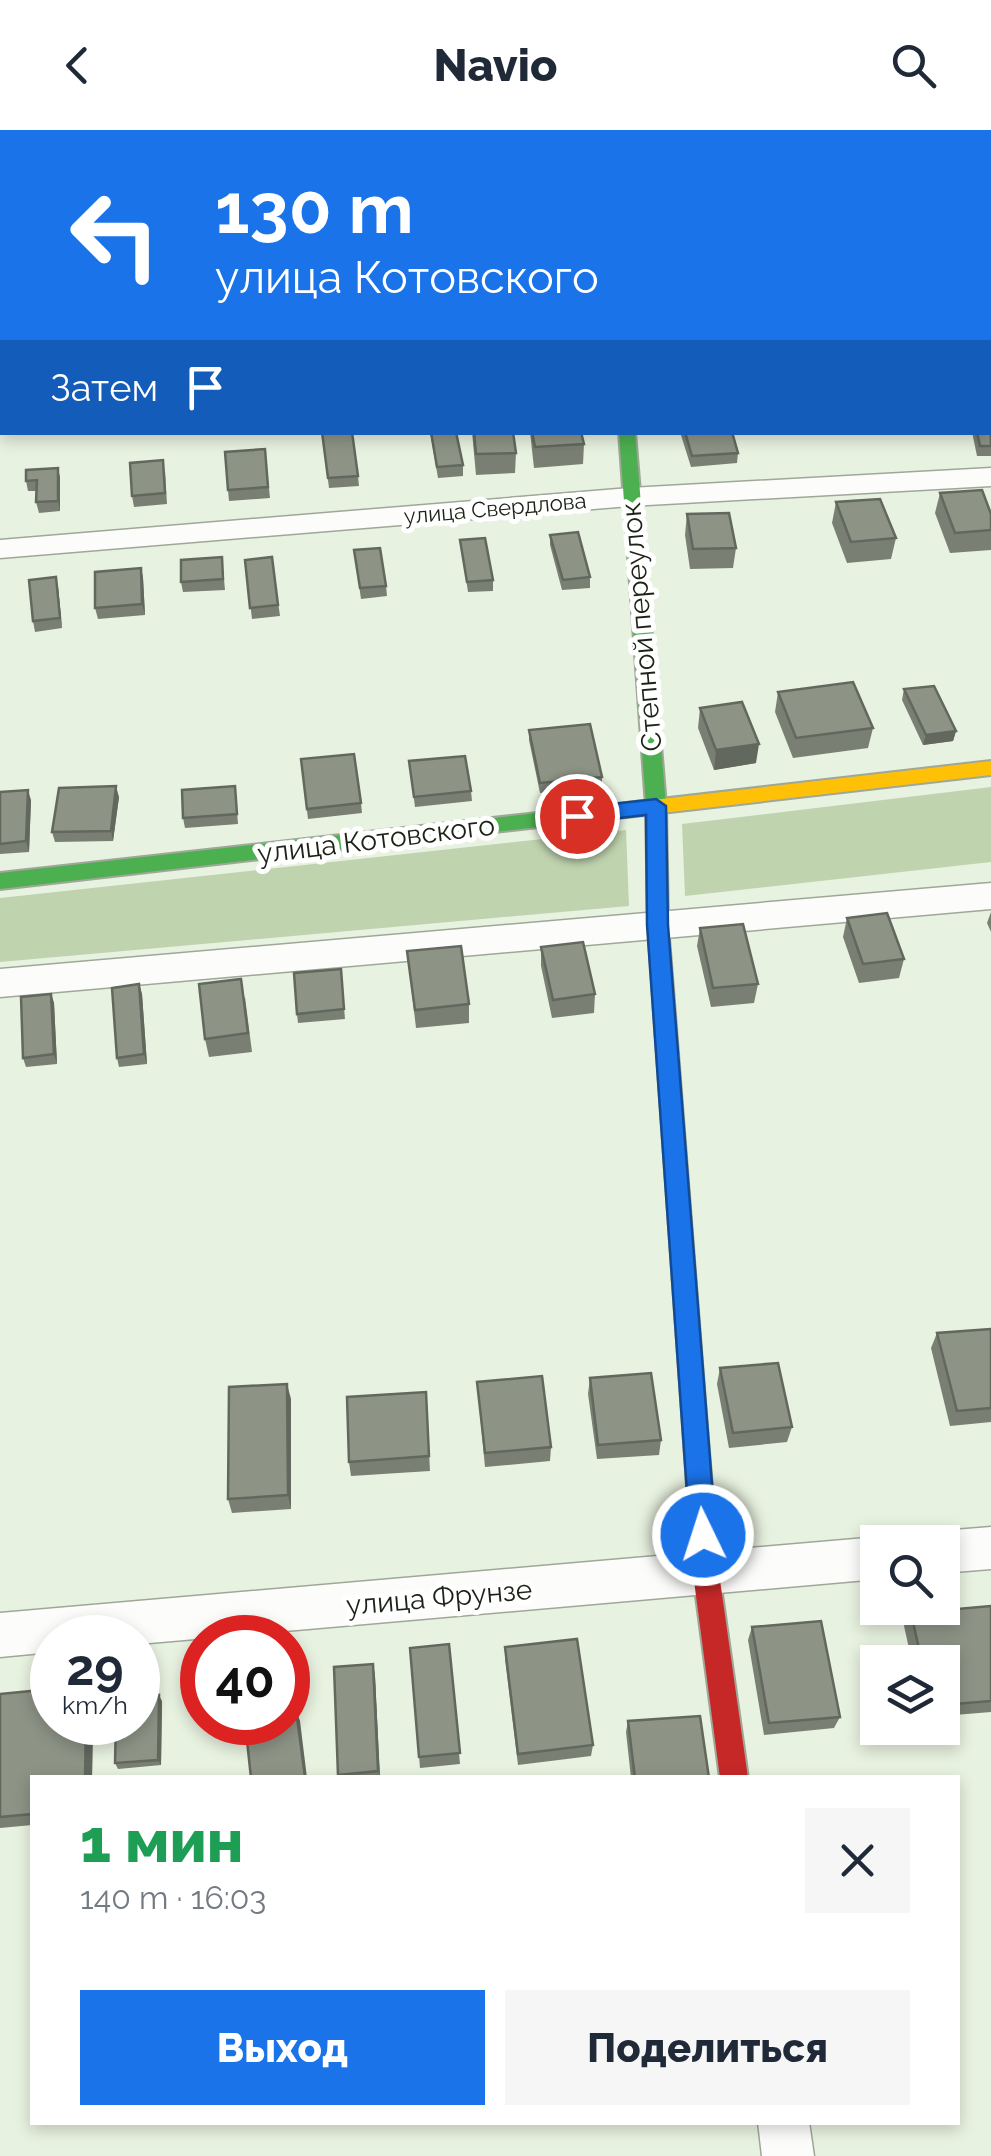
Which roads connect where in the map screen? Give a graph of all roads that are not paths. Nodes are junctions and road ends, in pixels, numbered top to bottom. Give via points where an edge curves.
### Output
1 (627, 435) edge
2 (991, 476) edge
3 (630, 497) junction
4 (0, 550) edge
5 (991, 768) edge
6 (656, 806) junction
7 (0, 881) edge
8 (991, 896) edge
9 (658, 925) junction
10 (0, 983) edge
11 (991, 1548) edge
12 (960, 1551) edge
13 (860, 1560) edge
14 (706, 1573) junction
15 (0, 1635) edge
16 (734, 1775) edge
17 (783, 2125) edge
18 (788, 2156) edge

1 - 3 street, Степной переулок
2 - 3 street, улица Свердлова
3 - 4 street, улица Свердлова
3 - 6 street, Степной переулок
5 - 6 street, улица Котовского
6 - 7 street, улица Котовского
6 - 9 street, Степной переулок
8 - 9 street
9 - 10 street
9 - 14 street, Степной переулок
11 - 12 street
13 - 14 street, улица Фрунзе
14 - 15 street, улица Фрунзе
14 - 16 street, Степной переулок
17 - 18 street

